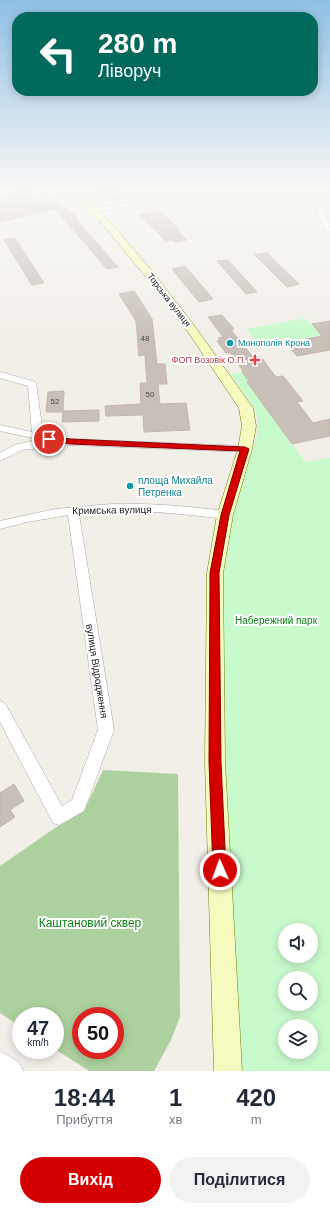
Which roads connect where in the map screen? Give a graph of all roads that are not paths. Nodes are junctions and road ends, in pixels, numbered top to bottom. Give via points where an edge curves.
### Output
1 (120, 240) edge
2 (0, 375) edge
3 (0, 428) edge
4 (38, 441) junction
5 (245, 449) junction
6 (0, 458) edge
7 (73, 510) junction
8 (225, 515) junction
9 (0, 525) edge
10 (0, 708) edge
11 (0, 1064) edge
12 (10, 1071) edge
13 (228, 1071) edge

1 - 5 main road, Торська вулиця via 192,330 246,408 249,426
2 - 4 street via 33,384
3 - 4 street
4 - 5 street
4 - 6 street via 19,447
5 - 8 main road
7 - 8 street, Кримська вулиця via 166,509
7 - 9 street, Кримська вулиця
7 - 10 street, вулиця Відродження via 106,730 78,805 59,817
8 - 13 main road via 215,573 214,656 215,762
11 - 12 street

